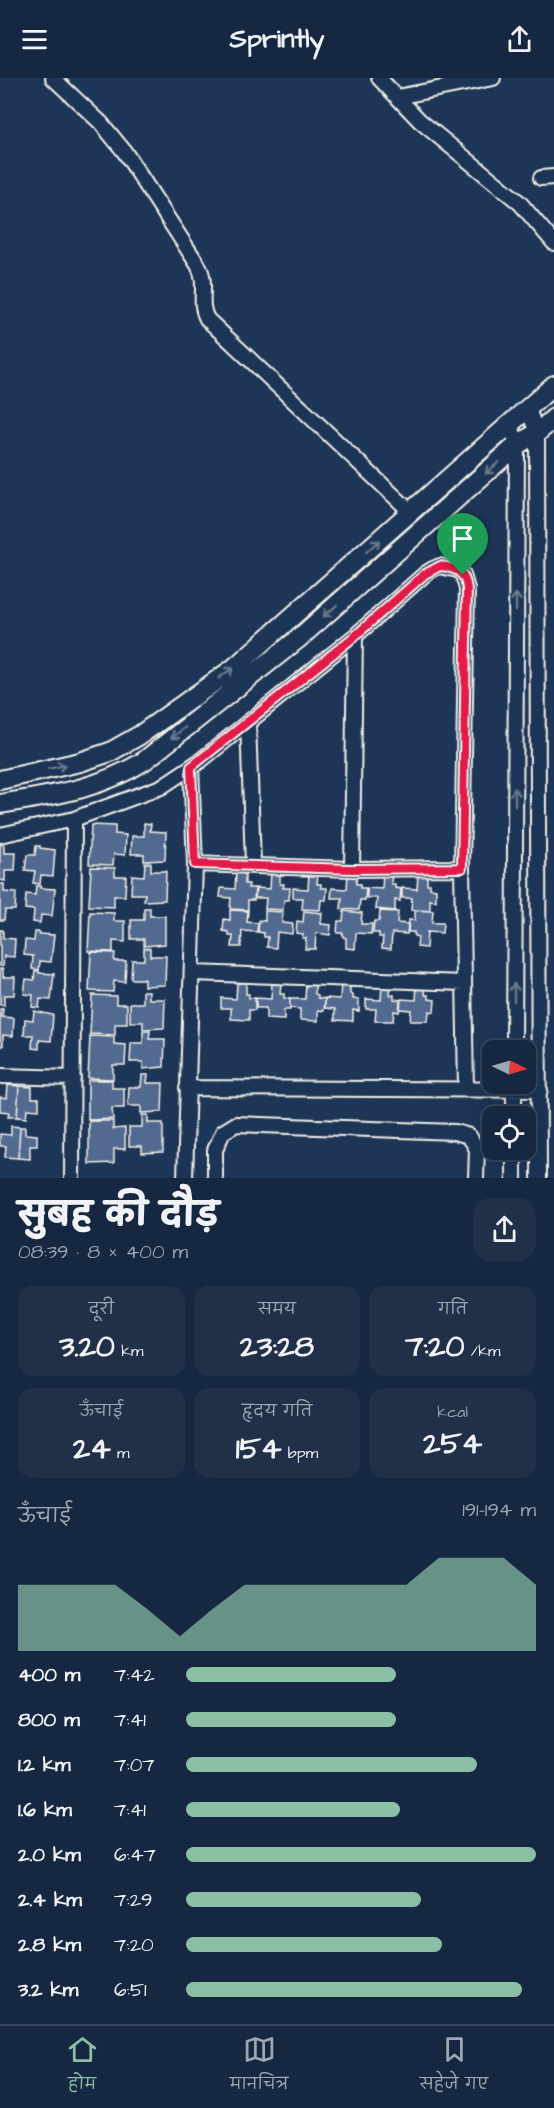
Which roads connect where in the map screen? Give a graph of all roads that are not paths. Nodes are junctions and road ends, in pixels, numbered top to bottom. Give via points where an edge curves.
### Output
1 (53, 78) edge
2 (379, 78) edge
3 (493, 78) edge
4 (397, 96) junction
5 (554, 243) edge
6 (554, 385) edge
7 (528, 409) junction
8 (554, 418) edge
9 (511, 424) junction
10 (537, 433) junction
11 (517, 445) junction
12 (411, 512) junction
13 (355, 636) junction
14 (248, 722) junction
15 (191, 767) junction
16 (0, 780) edge
17 (0, 804) edge
18 (74, 819) junction
19 (0, 835) edge
20 (195, 864) junction
21 (253, 864) junction
22 (462, 868) junction
23 (352, 869) junction
24 (193, 973) junction
25 (464, 983) junction
26 (514, 1040) edge
27 (0, 1076) edge
28 (74, 1078) junction
29 (187, 1088) junction
30 (482, 1088) edge
31 (466, 1089) junction
32 (536, 1089) edge
33 (540, 1090) junction
34 (514, 1160) edge
35 (72, 1178) edge
36 (186, 1178) edge
37 (215, 1178) edge
38 (476, 1178) edge
39 (514, 1178) edge
40 (539, 1178) edge

1 - 12 street via 101,123 124,151 198,265 203,273 202,303 207,320
2 - 4 street
3 - 4 street
4 - 5 street via 420,121 520,203
6 - 7 street
7 - 9 street
7 - 10 street
8 - 10 street
9 - 11 street
9 - 12 street
10 - 11 street
10 - 33 street
11 -> 17 street via 298,639 144,761 96,785
26 -> 11 street
16 -> 12 street via 80,762 110,752 140,735 234,668
13 - 14 street
13 - 22 street via 433,569 452,567 463,575 467,589
13 - 23 street
14 - 15 street
14 - 21 street
15 - 18 street via 161,787
15 - 20 street
18 - 19 street
18 - 28 street
20 - 21 street
20 - 24 street
21 - 23 street
22 - 23 street
22 - 25 street
24 - 25 street
24 - 29 street
25 - 31 street
27 - 28 street
28 - 35 street
29 - 31 street
29 - 36 street
30 - 31 street
32 - 33 street
33 - 40 street
34 - 39 street
37 - 38 street via 214,1150 223,1132 236,1124 455,1132 469,1136 477,1149

